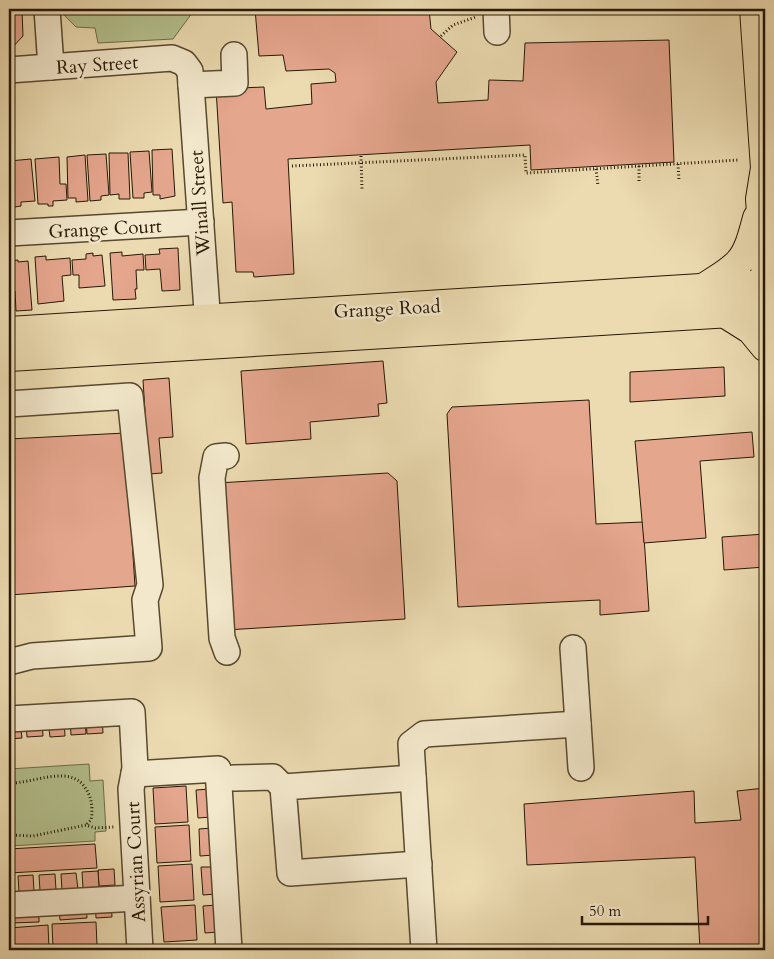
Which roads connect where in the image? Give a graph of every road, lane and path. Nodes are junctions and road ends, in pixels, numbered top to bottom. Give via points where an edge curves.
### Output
1 (47, 9) edge
2 (754, 9) edge
3 (497, 19) edge
4 (441, 36) dead end
5 (234, 55) dead end
6 (51, 67) junction
7 (9, 70) edge
8 (188, 74) junction
9 (361, 156) dead end
10 (739, 160) dead end
11 (361, 163) junction
12 (678, 164) junction
13 (292, 166) dead end
14 (639, 166) junction
15 (765, 168) edge
16 (596, 169) junction
17 (679, 180) dead end
18 (639, 183) dead end
19 (598, 186) dead end
20 (362, 190) dead end
21 (760, 210) junction
22 (201, 222) junction
23 (9, 233) edge
24 (765, 268) edge
25 (765, 284) edge
26 (701, 289) junction
27 (409, 307) junction
28 (765, 311) edge
29 (724, 313) junction
30 (9, 331) edge
31 (208, 332) junction
32 (418, 332) junction
33 (390, 334) junction
34 (765, 347) edge
35 (9, 357) edge
36 (9, 404) edge
37 (226, 456) dead end
38 (573, 648) dead end
39 (227, 652) dead end
40 (9, 662) edge
41 (9, 719) edge
42 (578, 724) junction
43 (580, 768) dead end
44 (134, 774) junction
45 (226, 774) junction
46 (413, 778) junction
47 (9, 783) edge
48 (283, 787) junction
49 (86, 824) junction
50 (120, 827) dead end
51 (9, 835) edge
52 (418, 864) junction
53 (137, 898) junction
54 (9, 905) edge
55 (140, 950) edge
56 (229, 950) edge
57 (424, 950) edge

1 - 6 street
2 - 15 main road
3 - 4 path via 481,15 452,25
5 - 8 street, Ray Street via 235,83
6 - 7 street, Ray Street
6 - 8 street, Ray Street via 172,58
8 - 22 street, Winall Street
9 - 11 path
10 - 12 path
11 - 13 path
11 - 16 path via 525,155 526,173
11 - 20 path
12 - 14 path
12 - 17 path
14 - 16 path
14 - 18 path
15 - 21 main road
16 - 19 path
21 - 24 main road
21 - 26 main road via 740,262
22 - 23 street, Grange Court
22 - 31 street, Winall Street
25 - 26 main road, Grange Road
26 - 27 main road, Grange Road
27 - 31 main road, Grange Road
27 - 32 main road
27 - 33 main road
28 - 29 main road, Grange Road
29 - 32 main road, Grange Road
29 - 34 main road via 751,330
30 - 31 main road, Grange Road
31 - 33 main road, Grange Road
31 - 35 main road, Grange Road
32 - 33 main road, Grange Road
36 - 40 street via 130,396 150,585 145,600 149,648 32,656
37 - 39 street via 216,457 212,478 222,638
38 - 42 street
41 - 44 street, Assyrian Court via 132,712
42 - 43 street
42 - 46 street via 424,734 411,744
44 - 45 street, Assyrian Court
44 - 53 street, Assyrian Court via 131,789
45 - 48 street, Assyrian Court via 273,777
45 - 56 street
46 - 48 street
46 - 52 street
47 - 49 path via 66,775 76,778 89,793 91,820
48 - 52 street via 290,873
49 - 50 path via 95,828
49 - 51 path via 33,836
52 - 57 street
53 - 54 street
53 - 55 street, Assyrian Court

